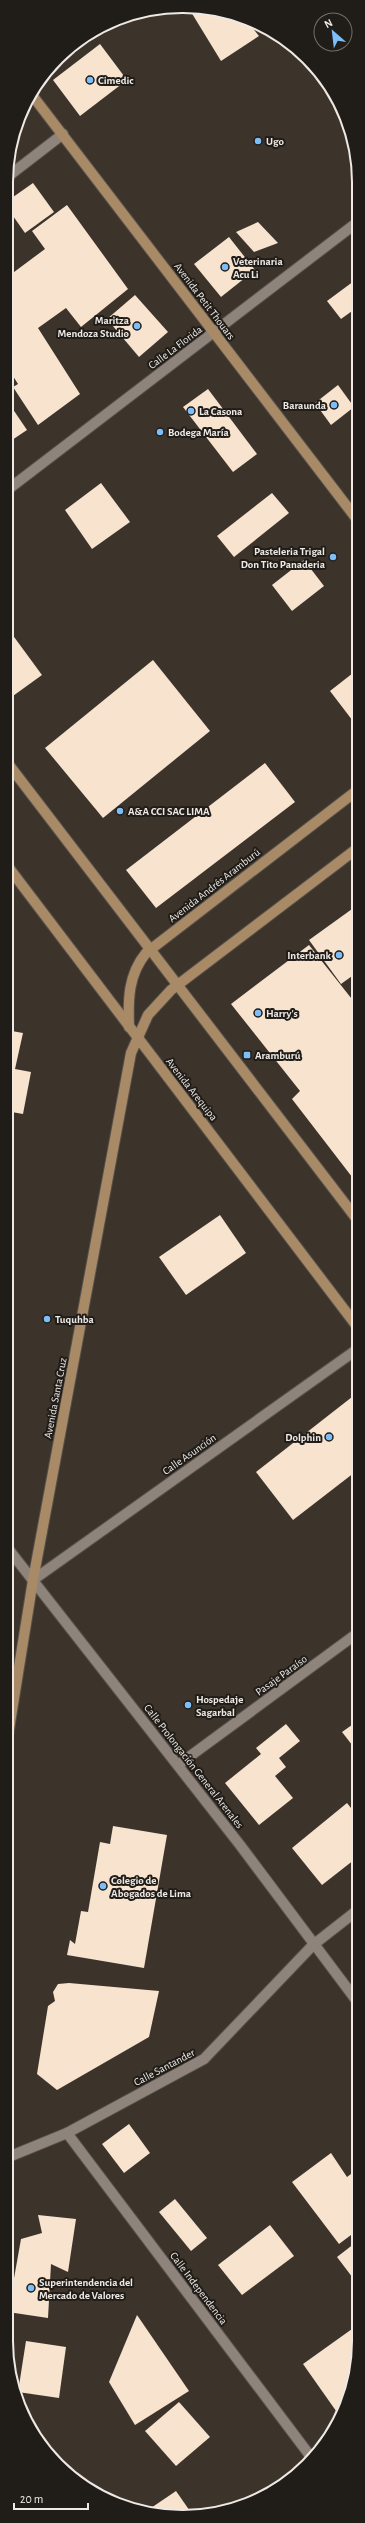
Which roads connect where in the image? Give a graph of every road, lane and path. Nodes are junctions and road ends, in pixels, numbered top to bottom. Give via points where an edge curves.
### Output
1 (35, 99) edge
2 (63, 134) junction
3 (13, 173) edge
4 (352, 226) edge
5 (214, 333) junction
6 (13, 486) edge
7 (352, 513) edge
8 (13, 770) edge
9 (352, 794) edge
10 (352, 852) edge
11 (13, 873) edge
12 (150, 950) junction
13 (176, 985) junction
14 (129, 1027) junction
15 (137, 1038) junction
16 (131, 1053) junction
17 (352, 1213) edge
18 (352, 1320) edge
19 (352, 1353) edge
20 (13, 1555) edge
21 (33, 1580) junction
22 (352, 1637) edge
23 (13, 1704) edge
24 (178, 1765) junction
25 (352, 1914) edge
26 (313, 1945) junction
27 (352, 1995) edge
28 (67, 2133) junction
29 (13, 2155) edge
30 (309, 2453) edge

1 - 2 main road, Avenida Petit Thouars
2 - 3 street
2 - 5 main road, Avenida Petit Thouars
4 - 5 street, Calle La Florida
5 - 6 street, Calle La Florida
5 - 7 main road, Avenida Petit Thouars
8 - 12 main road
9 - 12 main road, Avenida Andrés Aramburú
10 - 13 main road
11 - 14 main road, Avenida Arequipa
12 - 13 main road
12 - 14 main road, Avenida Andrés Aramburú via 136,965 131,980
13 - 15 main road via 152,1011
13 - 17 main road
14 - 15 main road, Avenida Arequipa
14 - 16 main road, Avenida Santa Cruz
15 - 16 main road, Avenida Santa Cruz
15 - 18 main road, Avenida Arequipa
16 - 21 main road, Avenida Santa Cruz
19 - 21 street, Calle Asunción
20 - 21 street, Calle Prolongación General Arenales
21 - 23 main road, Avenida Santa Cruz
21 - 24 street, Calle Prolongación General Arenales
22 - 24 street, Pasaje Paraíso
24 - 26 street, Calle Prolongación General Arenales
25 - 26 street, Calle Santander
26 - 27 street, Calle Prolongación General Arenales
26 - 28 street, Calle Santander via 204,2059
28 - 29 street, Calle Santander
28 - 30 street, Calle Independencia

